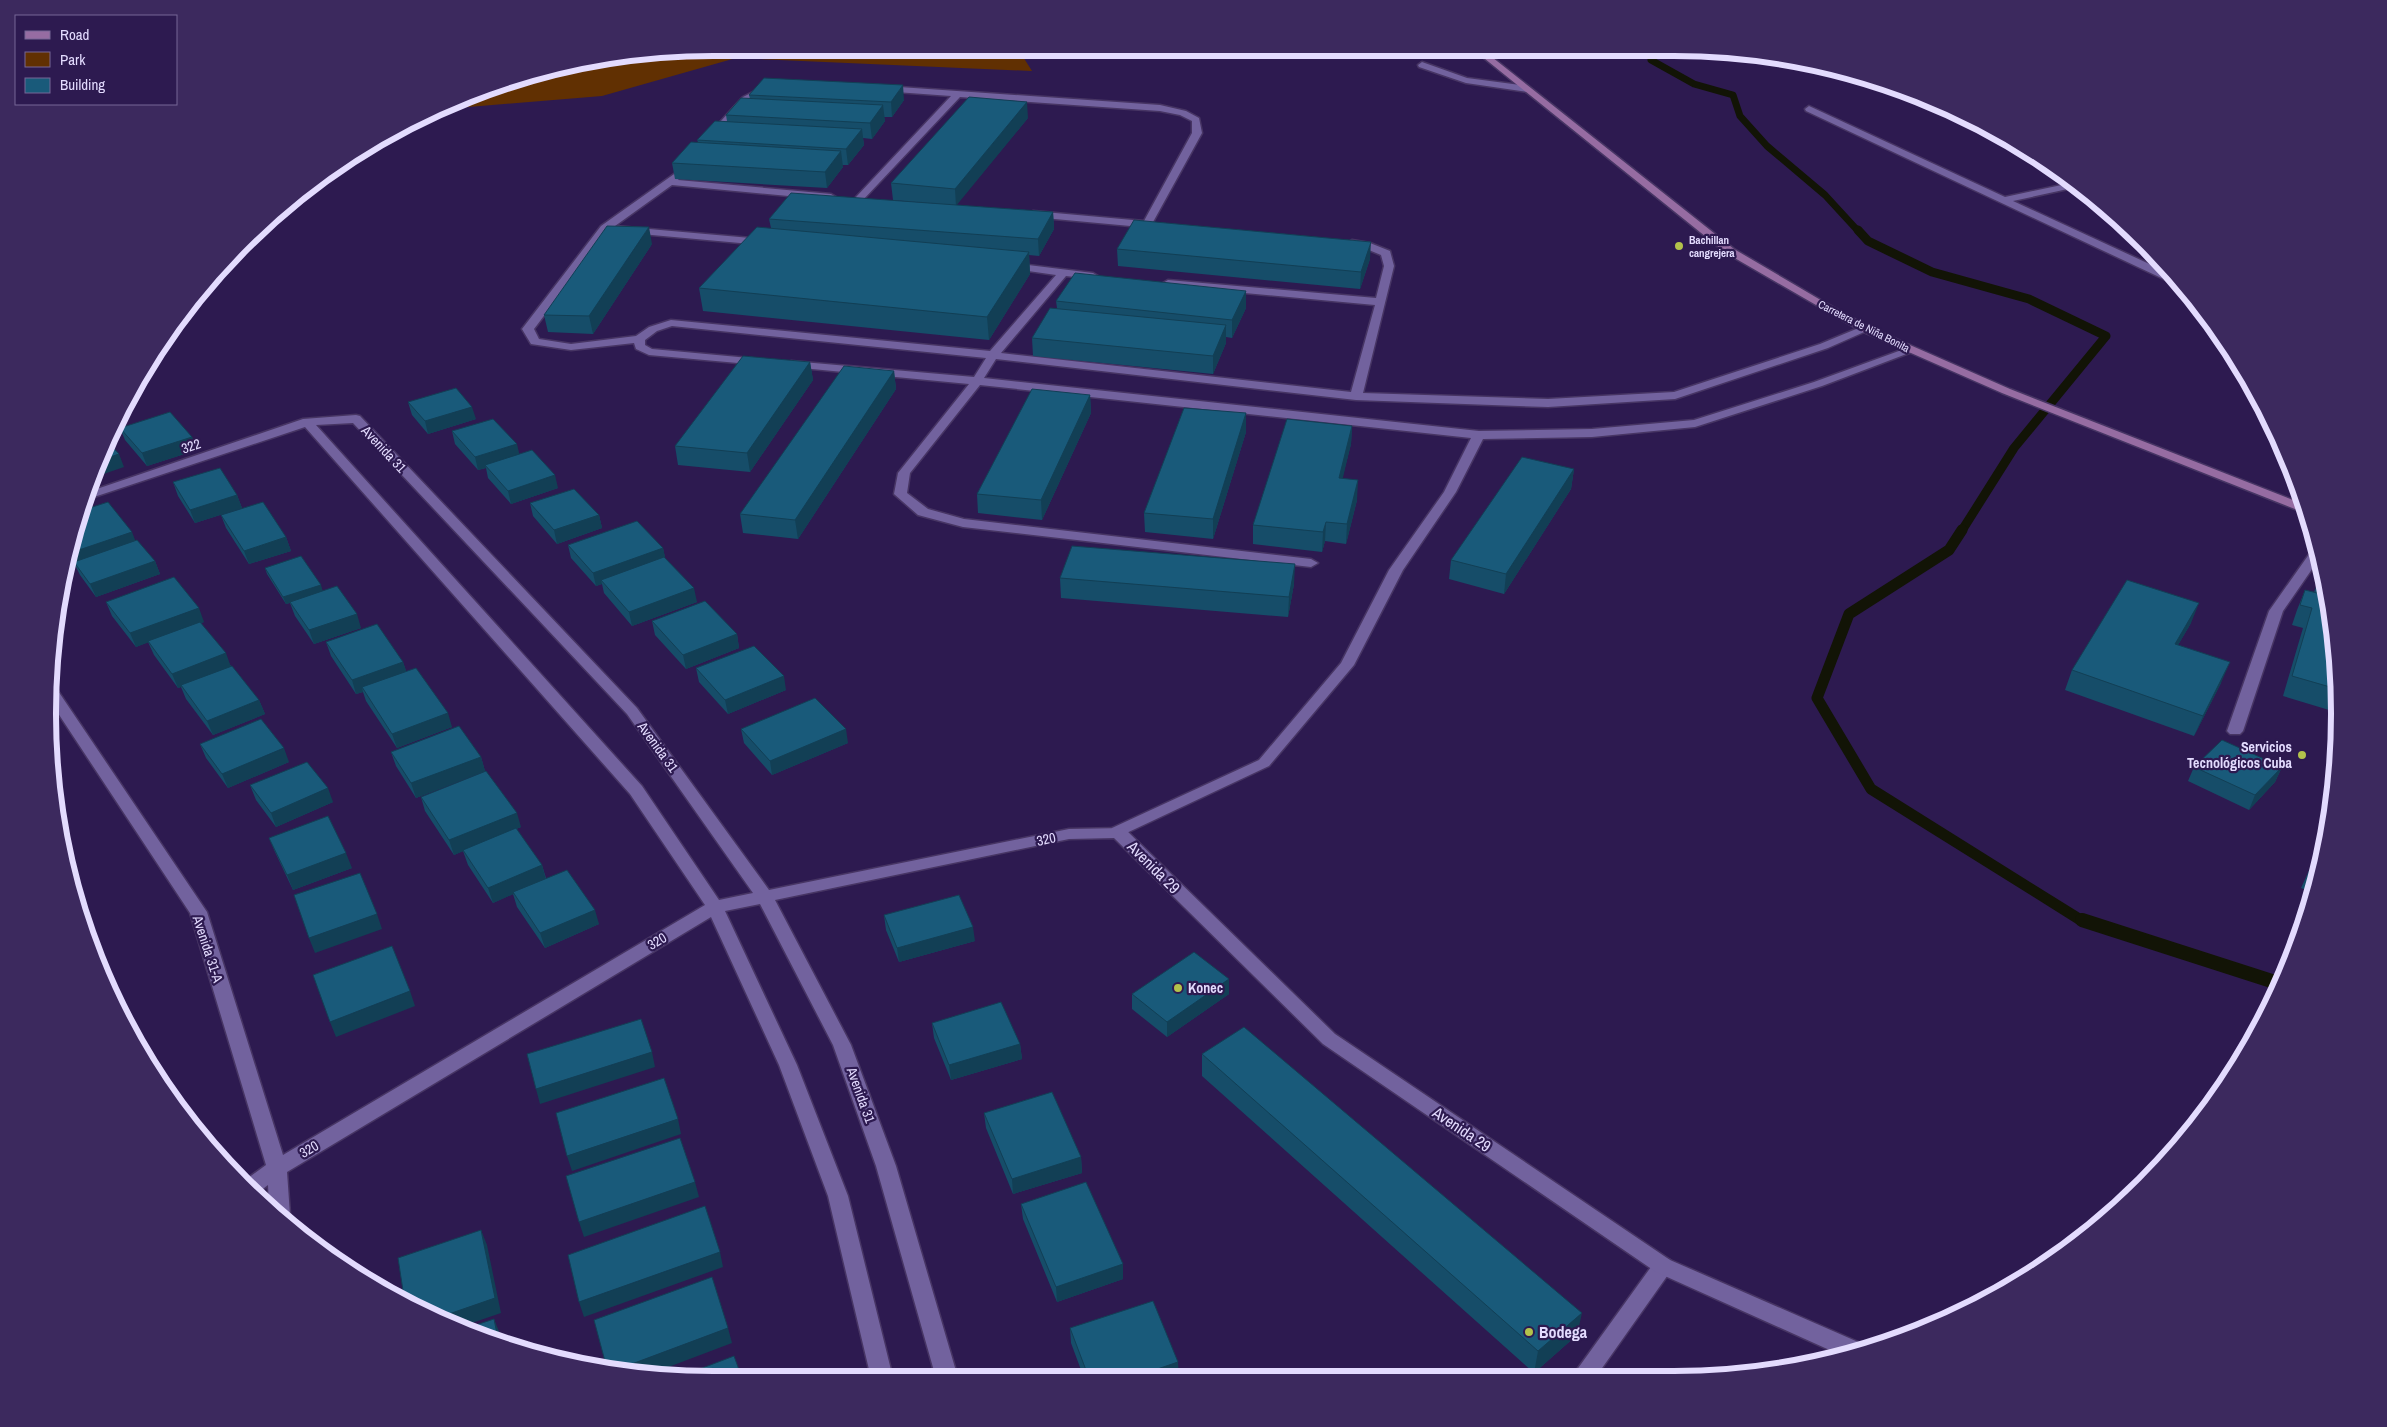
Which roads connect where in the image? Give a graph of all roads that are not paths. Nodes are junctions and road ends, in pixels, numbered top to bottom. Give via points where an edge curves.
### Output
1 (1486, 56) edge
2 (1422, 65) dead end
3 (776, 85) edge
4 (879, 88) edge
5 (1527, 89) junction
6 (957, 95) junction
7 (1809, 109) dead end
8 (708, 141) edge
9 (683, 168) edge
10 (670, 182) junction
11 (2066, 187) edge
12 (2004, 200) junction
13 (1018, 213) edge
14 (1147, 224) junction
15 (1167, 226) edge
16 (605, 228) junction
17 (1344, 242) edge
18 (776, 243) edge
19 (1001, 265) edge
20 (1063, 274) junction
21 (2163, 275) edge
22 (1103, 277) edge
23 (1152, 282) edge
24 (1381, 302) junction
25 (1865, 329) junction
26 (639, 339) junction
27 (1911, 350) junction
28 (993, 355) junction
29 (977, 381) junction
30 (1356, 396) junction
31 (307, 422) junction
32 (1479, 435) junction
33 (94, 495) edge
34 (2297, 506) edge
35 (2312, 560) edge
36 (1311, 563) dead end
37 (57, 700) edge
38 (2236, 731) dead end
39 (1118, 832) junction
40 (765, 897) junction
41 (715, 907) junction
42 (277, 1168) junction
43 (255, 1184) edge
44 (280, 1208) edge
45 (1663, 1266) junction
46 (1846, 1347) edge
47 (880, 1371) edge
48 (945, 1371) edge
49 (1587, 1371) edge

1 - 5 main road, Carretera de Niña Bonita
2 - 5 street via 1466,80
3 - 8 street via 746,99
4 - 6 street
5 - 25 main road, Carretera de Niña Bonita via 1730,251
6 - 10 street via 854,199
6 - 14 street via 1160,108 1183,113 1196,120 1197,133
7 - 12 street
9 - 10 street
10 - 16 street
11 - 12 street
12 - 21 street
13 - 14 street
14 - 15 street
16 - 18 street
16 - 26 street via 528,329 535,342 571,347
17 - 24 street via 1366,245 1386,253 1389,266
19 - 20 street
20 - 22 street
20 - 28 street
23 - 24 street
24 - 30 street
25 - 27 main road, Carretera de Niña Bonita
25 - 30 street via 1675,395 1548,403
26 - 28 street via 653,329 671,323
26 - 29 street via 640,347 649,352
27 - 32 street via 1695,423 1592,433
27 - 34 main road, Carretera de Niña Bonita
28 - 29 street
28 - 30 street
29 - 32 street
29 - 36 street via 904,472 900,494 923,512 963,523
31 - 33 street, 322
31 - 40 street, Avenida 31 via 356,419 632,711
31 - 41 street via 636,790
32 - 39 street via 1450,492 1396,570 1347,665 1264,763
35 - 38 street via 2276,611
37 - 42 street, Avenida 31-A via 198,912
39 - 40 street, 320 via 1069,834
39 - 45 street, Avenida 29 via 1329,1039
40 - 41 street, 320
40 - 48 street, Avenida 31 via 842,1045 886,1166
41 - 42 street, 320
41 - 47 street via 788,1065 838,1196
42 - 43 street, 320
42 - 44 street, Avenida 31-A
45 - 46 street, Avenida 29
45 - 49 street

